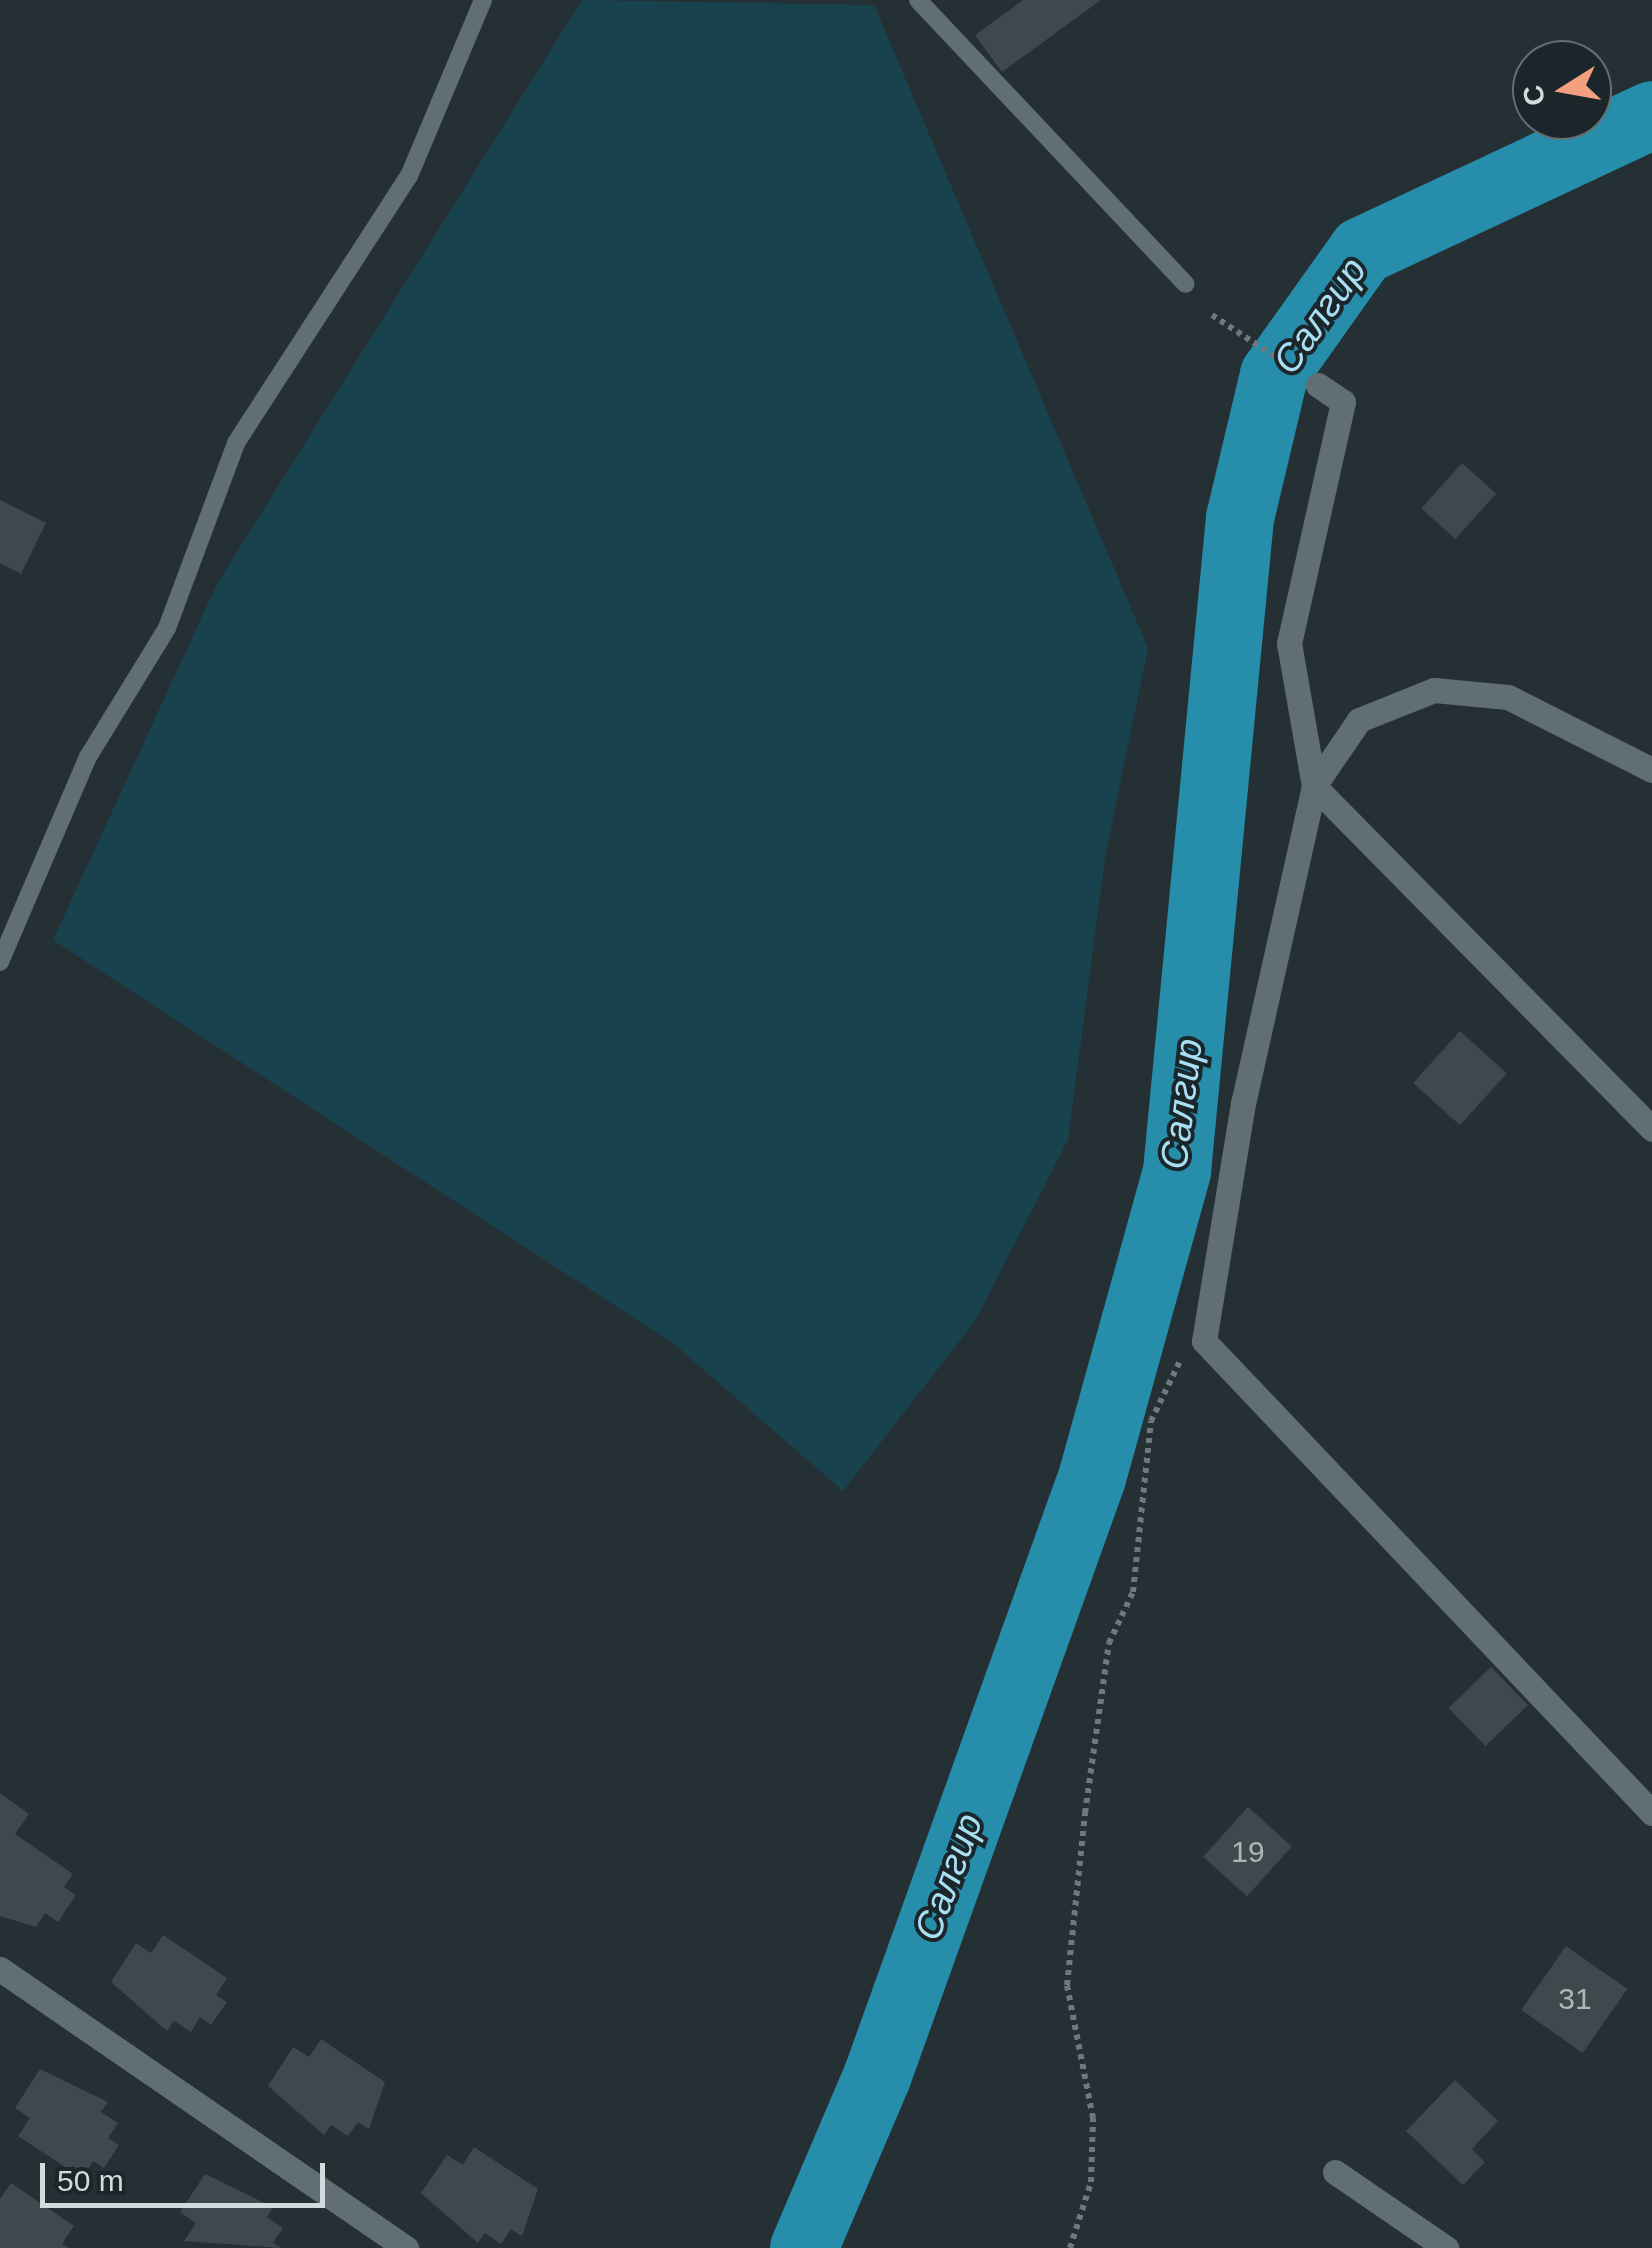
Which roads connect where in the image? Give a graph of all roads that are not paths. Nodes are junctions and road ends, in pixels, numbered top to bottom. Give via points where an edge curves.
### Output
1 (483, 0) edge
2 (918, 0) edge
3 (1186, 284) dead end
4 (1318, 385) road end
5 (1652, 770) edge
6 (1314, 786) junction
7 (0, 962) edge
8 (1652, 1129) edge
9 (1652, 1813) edge
10 (0, 1968) edge
11 (1335, 2172) dead end
12 (406, 2248) edge
13 (1446, 2248) edge

1 - 7 lane via 410,176 236,442 167,628 88,757
2 - 3 lane
4 - 6 street via 1343,402 1289,643
5 - 6 street via 1508,697 1434,690 1360,720
6 - 8 street
6 - 9 street via 1243,1103 1204,1341
10 - 12 street
11 - 13 street

